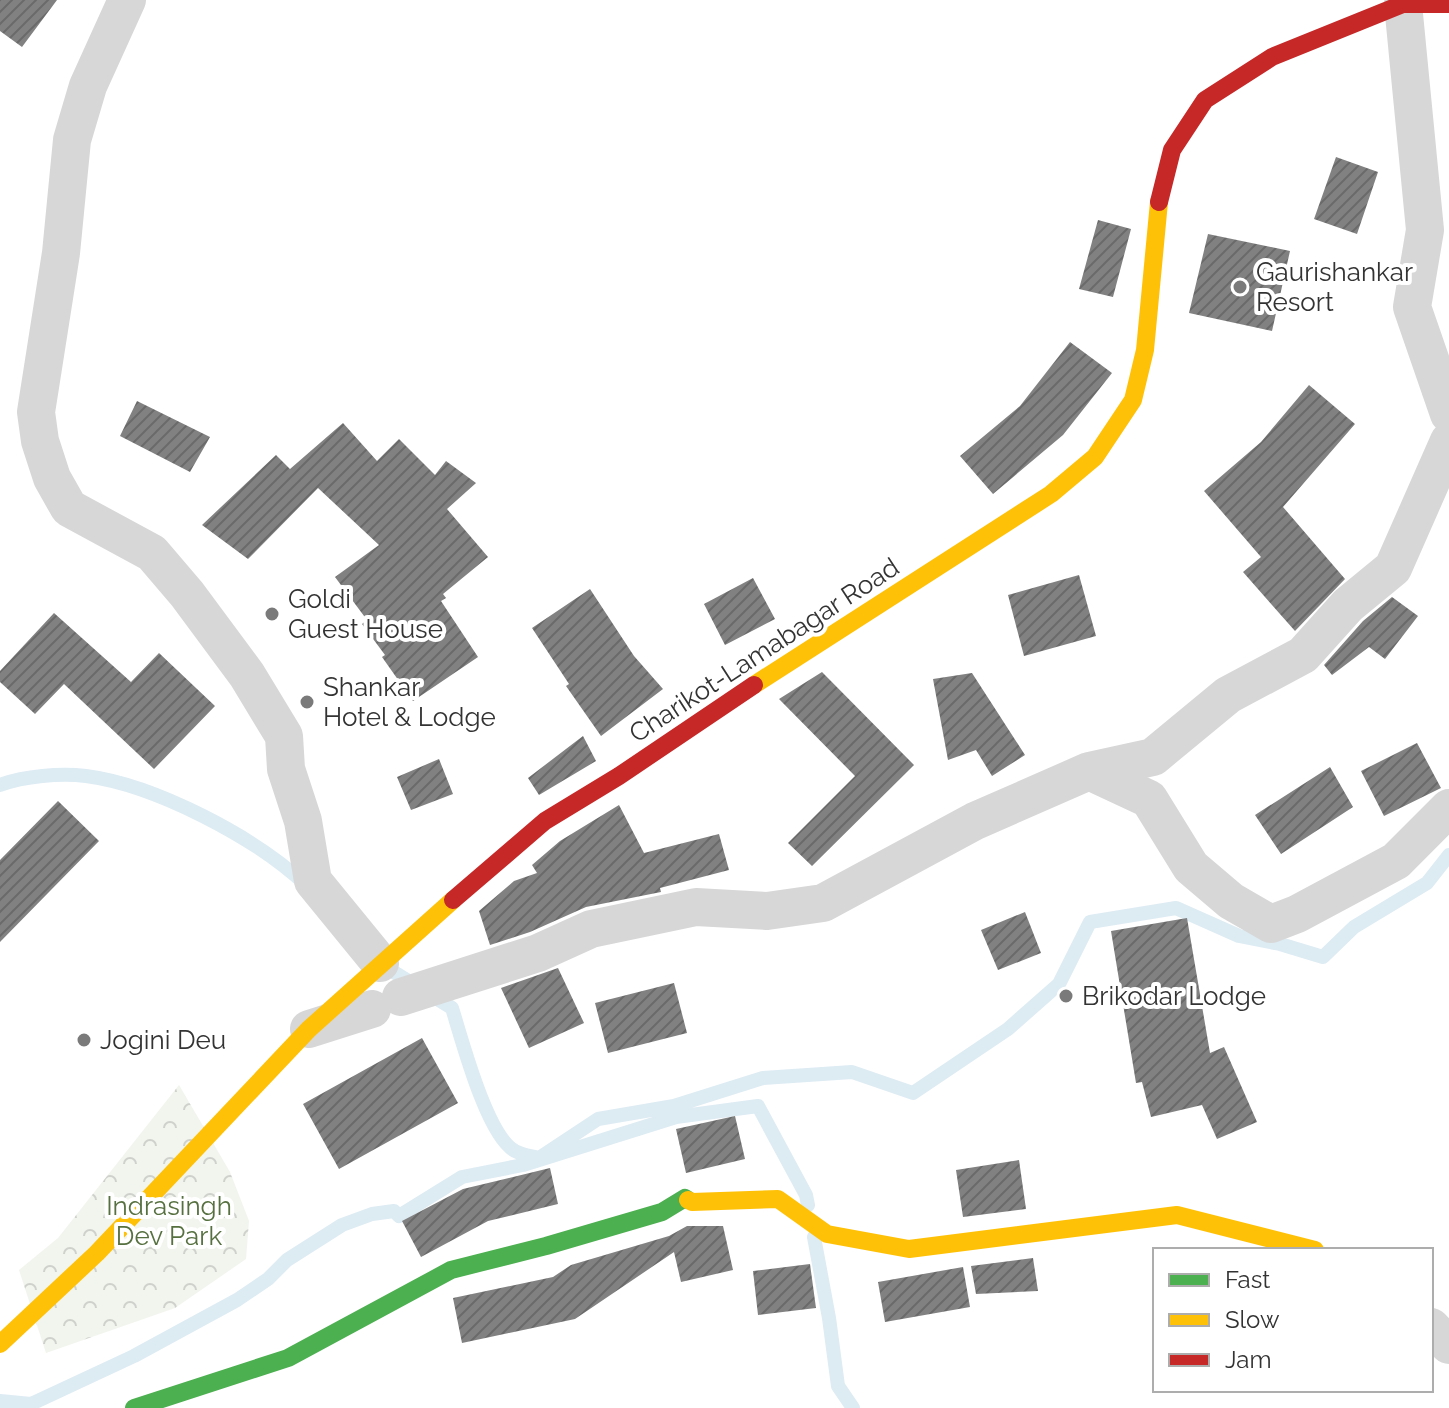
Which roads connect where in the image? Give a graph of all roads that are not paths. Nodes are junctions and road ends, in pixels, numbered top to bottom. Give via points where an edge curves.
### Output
1 (127, 0) edge
2 (1403, 4) junction
3 (1449, 4) edge
4 (1449, 25) edge
5 (1449, 414) edge
6 (1449, 441) edge
7 (1089, 771) junction
8 (1449, 808) edge
9 (380, 963) junction
10 (309, 1029) junction
11 (1307, 1248) edge
12 (1433, 1329) edge
13 (0, 1344) edge
14 (1449, 1345) edge
15 (134, 1408) edge

1 - 9 street via 88,86 72,140 36,412 40,441 69,508 152,553 247,675 284,736 286,769 303,821 313,881
2 - 3 main road, Charikot-Lamabagar Road
2 - 4 street
2 - 5 street via 1425,230 1412,307
2 - 9 main road, Charikot-Lamabagar Road via 1272,57 1205,100 1172,150 1159,197 1145,350 1133,400 1095,457 1051,494 545,821
6 - 7 street via 1393,568 1348,605 1303,655 1228,695 1153,757
7 - 8 street via 1149,799 1191,867 1231,901 1271,924 1396,861
7 - 10 street via 975,821 823,903 767,911 696,907 591,929 538,953
9 - 10 main road, Charikot-Lamabagar Road
10 - 13 main road, Charikot-Lamabagar Road via 97,1253
11 - 15 main road via 1177,1215 909,1249 827,1234 778,1199 685,1198 662,1212 451,1270 288,1358
12 - 14 street

